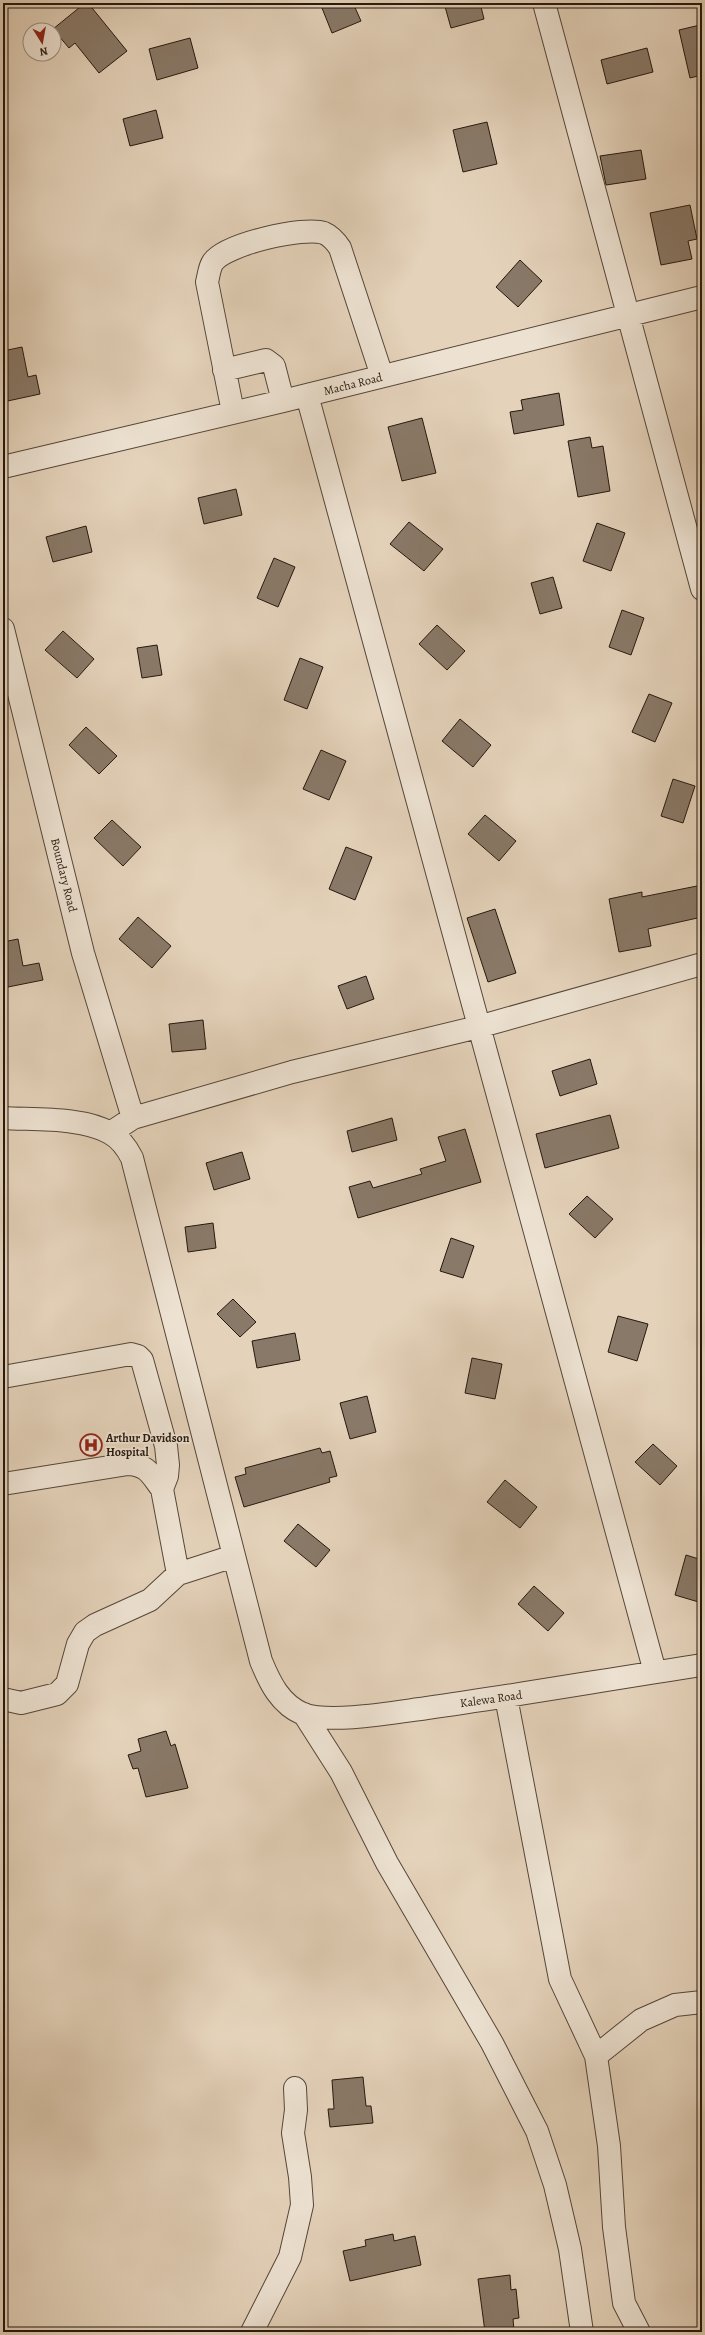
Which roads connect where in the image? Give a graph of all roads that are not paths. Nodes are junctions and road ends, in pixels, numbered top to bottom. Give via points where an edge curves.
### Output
1 (544, 3) edge
2 (702, 297) edge
3 (627, 316) junction
4 (224, 370) junction
5 (382, 376) junction
6 (307, 395) junction
7 (283, 401) junction
8 (233, 412) junction
9 (3, 466) edge
10 (702, 589) edge
11 (3, 629) edge
12 (702, 964) edge
13 (478, 1027) junction
14 (3, 1118) edge
15 (133, 1118) junction
16 (110, 1133) junction
17 (3, 1377) edge
18 (3, 1484) edge
19 (162, 1489) junction
20 (234, 1556) junction
21 (178, 1574) junction
22 (702, 1665) edge
23 (655, 1672) junction
24 (506, 1697) junction
25 (3, 1699) edge
26 (304, 1714) junction
27 (702, 2002) edge
28 (596, 2056) junction
29 (295, 2088) dead end
30 (252, 2332) edge
31 (582, 2332) edge
32 (639, 2332) edge

1 - 3 street
2 - 3 street, Macha Road
3 - 5 street, Macha Road
3 - 10 street
4 - 5 street via 207,282 214,261 225,251 291,232 313,231 326,234 340,248
4 - 7 street via 266,360 270,362 274,366
4 - 8 street
5 - 6 street, Macha Road
6 - 7 street, Macha Road
6 - 13 street
7 - 8 street, Macha Road
8 - 9 street, Macha Road
11 - 15 street, Boundary Road via 83,953
12 - 13 street
13 - 15 street via 292,1072
13 - 23 street
14 - 16 street via 76,1122
15 - 16 street
16 - 20 street via 125,1145 139,1178
17 - 19 street via 131,1354 138,1356 142,1360 166,1446 167,1476
18 - 19 street via 141,1464
19 - 21 street
20 - 21 street
20 - 26 street, Kalewa Road via 261,1661 270,1683 282,1700
21 - 25 street via 150,1600 95,1624 85,1632 78,1644 64,1689 57,1694 21,1703
22 - 23 street, Kalewa Road
23 - 24 street, Kalewa Road
24 - 26 street, Kalewa Road via 367,1716 332,1717
24 - 28 street via 560,1979
26 - 31 street via 341,1772 387,1863 492,2043 537,2131 556,2185 570,2249
27 - 28 street via 675,2005 641,2020
28 - 32 street via 609,2146 614,2227 624,2303
29 - 30 street via 293,2133 302,2205 290,2256

